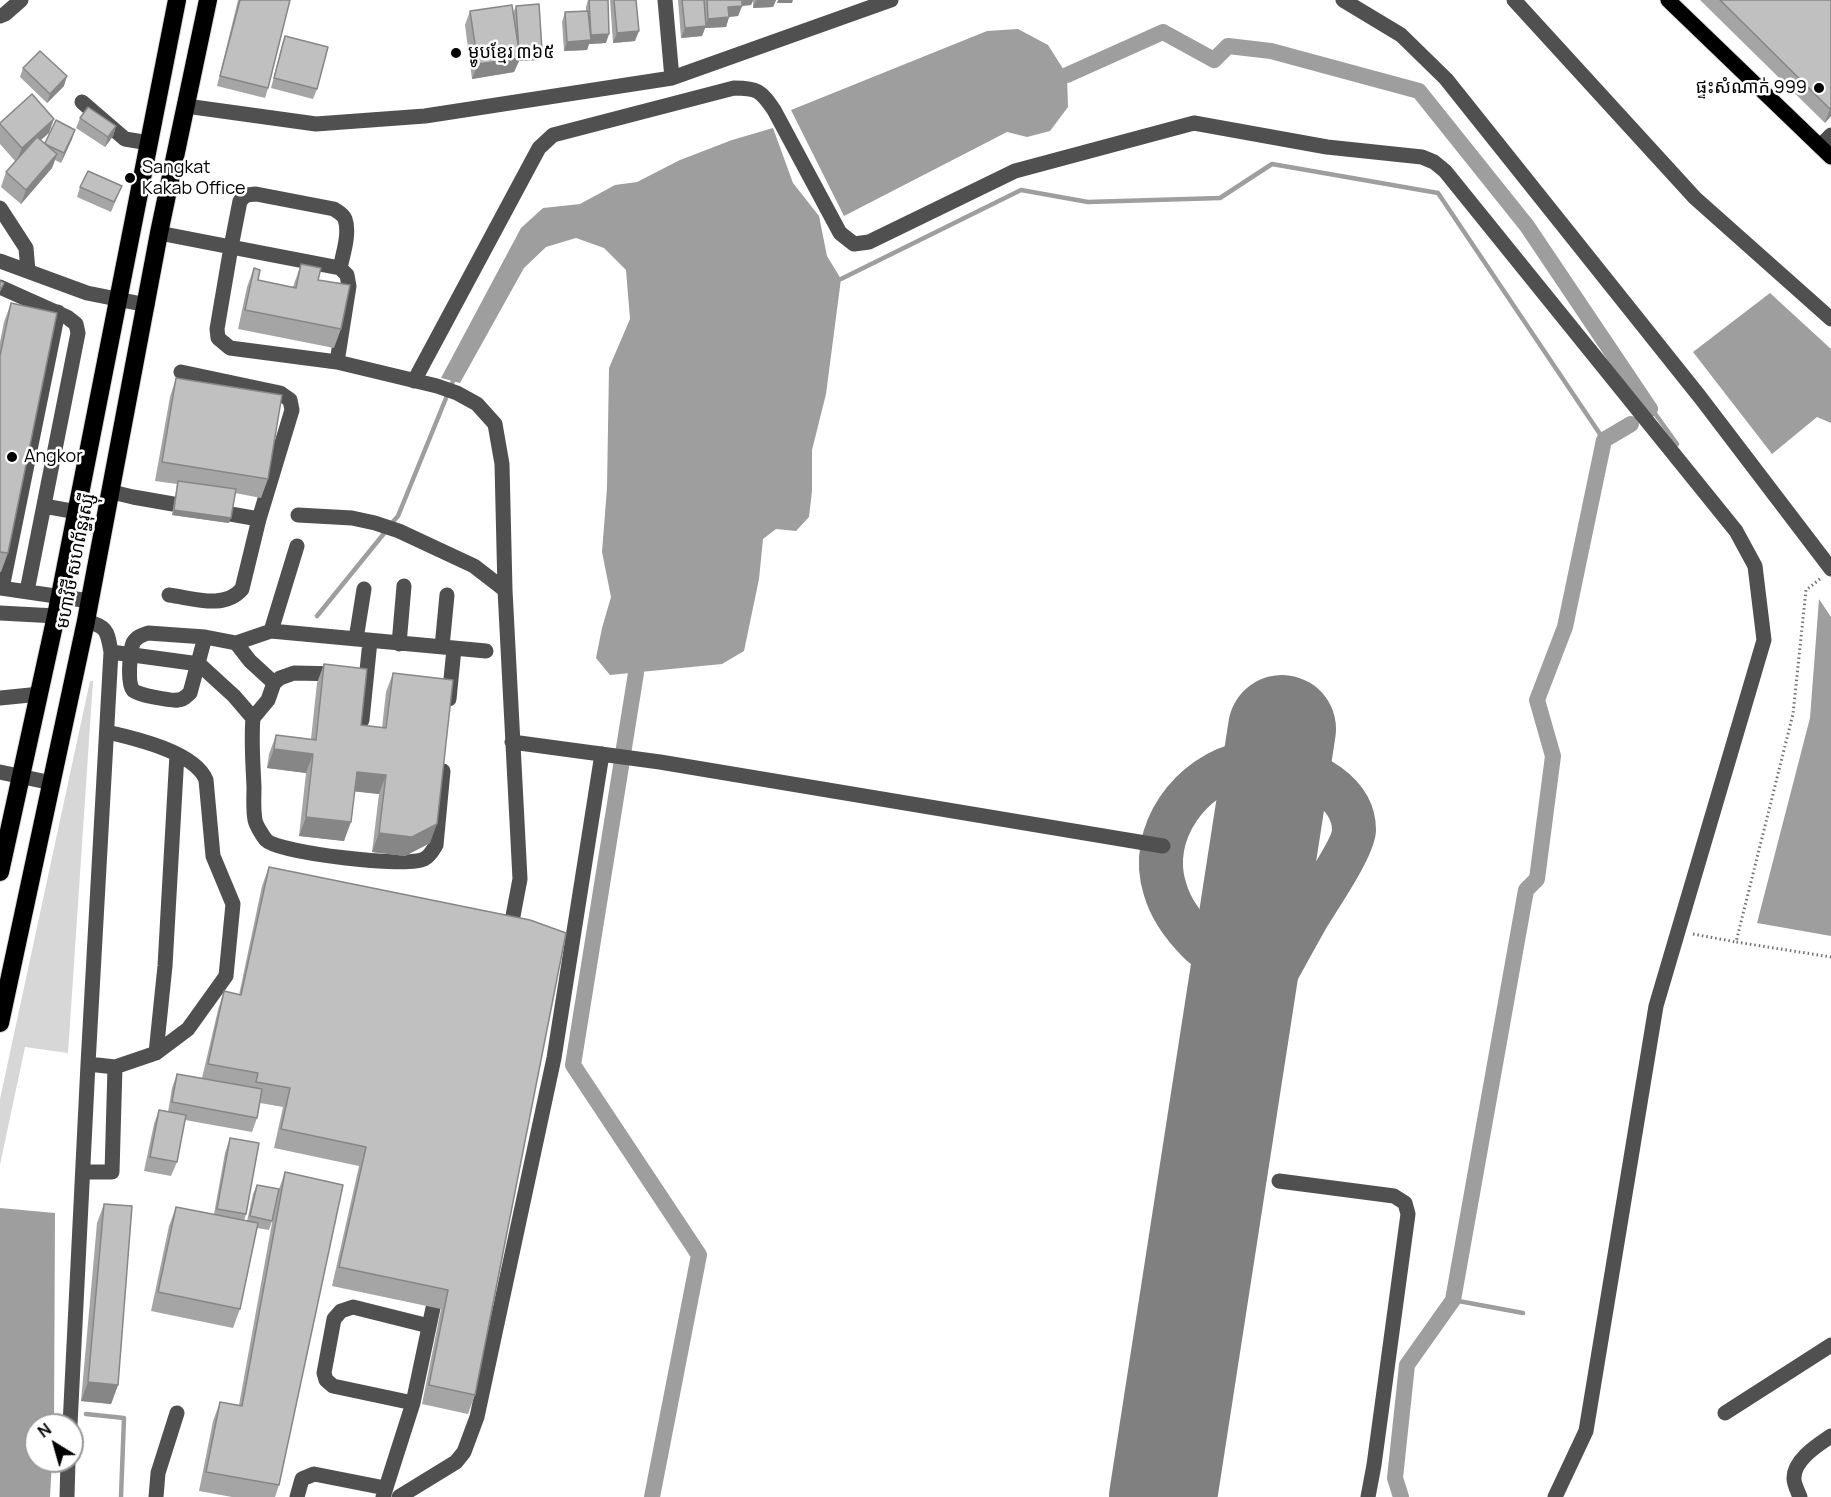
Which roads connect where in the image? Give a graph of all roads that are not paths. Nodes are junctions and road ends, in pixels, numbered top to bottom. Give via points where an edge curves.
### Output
1 (21, 0) edge
2 (177, 0) edge
3 (208, 0) edge
4 (665, 0) edge
5 (891, 0) edge
6 (1343, 0) edge
7 (1514, 0) edge
8 (1668, 0) edge
9 (0, 16) edge
10 (672, 78) junction
11 (82, 102) dead end
12 (186, 106) junction
13 (149, 143) junction
14 (1827, 146) edge
15 (0, 208) edge
16 (159, 233) junction
17 (231, 247) junction
18 (0, 261) edge
19 (340, 268) junction
20 (28, 271) junction
21 (0, 287) edge
22 (119, 300) junction
23 (147, 305) junction
24 (58, 312) junction
25 (1831, 319) edge
26 (337, 362) junction
27 (181, 372) dead end
28 (414, 381) junction
29 (40, 399) junction
30 (64, 403) junction
31 (112, 492) junction
32 (44, 506) junction
33 (77, 512) junction
34 (298, 515) dead end
35 (259, 519) junction
36 (297, 546) dead end
37 (1827, 573) edge
38 (404, 586) dead end
39 (1, 588) edge
40 (364, 589) dead end
41 (505, 590) junction
42 (27, 591) junction
43 (169, 595) dead end
44 (447, 595) dead end
45 (60, 596) junction
46 (90, 600) junction
47 (0, 612) edge
48 (56, 616) junction
49 (86, 621) junction
50 (271, 631) junction
51 (205, 637) junction
52 (363, 640) junction
53 (236, 643) junction
54 (399, 644) junction
55 (448, 648) junction
56 (486, 651) dead end
57 (111, 652) junction
58 (132, 655) junction
59 (199, 663) junction
60 (344, 674) edge
61 (274, 683) junction
62 (40, 694) junction
63 (0, 698) edge
64 (253, 718) junction
65 (447, 718) edge
66 (362, 720) edge
67 (107, 732) junction
68 (512, 742) junction
69 (444, 752) edge
70 (177, 753) junction
71 (602, 754) junction
72 (0, 772) edge
73 (21, 777) junction
74 (52, 783) junction
75 (1162, 846) dead end
76 (0, 869) edge
77 (508, 937) edge
78 (0, 1023) edge
79 (156, 1053) junction
80 (88, 1064) junction
81 (115, 1067) junction
82 (84, 1172) junction
83 (1279, 1181) dead end
84 (433, 1308) dead end
85 (429, 1326) junction
86 (1831, 1345) edge
87 (413, 1403) junction
88 (71, 1413) edge
89 (177, 1413) dead end
90 (1725, 1413) dead end
91 (1831, 1436) edge
92 (68, 1473) edge
93 (384, 1493) edge
94 (67, 1497) edge
95 (156, 1497) edge
96 (297, 1497) edge
97 (399, 1497) edge
98 (1368, 1497) edge
99 (1555, 1497) edge
100 (1800, 1497) edge

1 - 9 street
2 - 13 highway, មហាវិថី សហព័ន្ធរុស្ស៊ី
3 - 12 highway, មហាវិថី សហព័ន្ធរុស្ស៊ី
4 - 10 street
5 - 10 street
6 - 37 street via 1401,35 1446,79 1700,397
7 - 25 street via 1695,198
8 - 14 main road
10 - 12 street via 425,116 316,124
11 - 13 street via 125,139
12 - 16 highway, មហាវិថី សហព័ន្ធរុស្ស៊ី
13 - 22 highway, មហាវិថី សហព័ន្ធរុស្ស៊ី
15 - 20 street via 26,248
16 - 17 street
16 - 23 highway, មហាវិថី សហព័ន្ធរុស្ស៊ី
17 - 19 street
17 - 19 street via 240,201 246,195 334,209 345,219 347,231
17 - 26 street via 217,329 223,344
18 - 20 street
19 - 26 street via 347,275 349,286
20 - 22 street via 87,293
21 - 24 street
22 - 23 street
22 - 33 highway, មហាវិថី សហព័ន្ធរុស្ស៊ី
23 - 31 highway, មហាវិថី សហព័ន្ធរុស្ស៊ី
24 - 29 street
24 - 30 street via 76,324 78,333
26 - 28 street
27 - 35 street via 280,393 290,400 292,410
28 - 41 street via 457,393 477,404 495,424 502,464
28 - 99 street via 539,148 553,135 734,88 752,88 764,94 840,233 854,244 869,242 1015,171 1194,123 1327,147 1422,157 1445,171 1736,531 1755,566 1764,640 1656,1006 1586,1431
29 - 30 street
29 - 39 street
30 - 32 street
31 - 35 street
31 - 46 highway, មហាវិថី សហព័ន្ធរុស្ស៊ី
32 - 33 street
32 - 42 street
33 - 45 highway, មហាវិថី សហព័ន្ធរុស្ស៊ី
34 - 41 street via 352,518 399,531 474,566
35 - 43 street via 242,589 235,597 223,602
36 - 50 street
38 - 54 street
39 - 42 street
40 - 52 street
41 - 68 street
42 - 45 street
44 - 55 street
45 - 46 street
45 - 48 highway, មហាវិថី សហព័ន្ធរុស្ស៊ី
46 - 49 highway, មហាវិថី សហព័ន្ធរុស្ស៊ី
47 - 48 street
48 - 49 highway
48 - 62 highway, មហាវិថី សហព័ន្ធរុស្ស៊ី
49 - 57 street via 105,629
49 - 74 highway, មហាវិថី សហព័ន្ធរុស្ស៊ី
50 - 52 street
50 - 53 street
51 - 53 street
51 - 58 street via 148,633 134,643
51 - 59 street
52 - 54 street
52 - 66 street
53 - 61 street
54 - 55 street
55 - 56 street
55 - 65 street
57 - 58 street
57 - 67 street
58 - 59 street
58 - 59 street via 132,689 177,701 190,693
59 - 64 street
60 - 61 street via 294,673
61 - 64 street via 268,700
62 - 63 street
62 - 73 highway, មហាវិថី សហព័ន្ធរុស្ស៊ី
64 - 69 street via 255,822 266,840 293,851 408,862 423,860 436,845
67 - 70 street
67 - 80 street
68 - 71 street
68 - 77 street via 520,879
70 - 79 street
70 - 79 street via 198,766 206,780 213,856 233,904 226,976 188,1029
71 - 75 street
71 - 97 street via 554,1058 477,1417 464,1452 456,1462
72 - 73 street
73 - 74 street
73 - 76 highway, មហាវិថី សហព័ន្ធរុស្ស៊ី
74 - 78 highway, មហាវិថី សហព័ន្ធរុស្ស៊ី
79 - 81 street
80 - 81 street
80 - 82 street
81 - 82 street via 112,1172
82 - 88 street
83 - 98 street via 1394,1196 1405,1203 1408,1214
84 - 85 street
85 - 87 street
85 - 87 street via 352,1308 334,1319 326,1380 333,1386
86 - 90 street
87 - 93 street
89 - 95 street via 158,1473
91 - 100 street via 1798,1465 1793,1478
92 - 94 street
93 - 96 street via 314,1474 302,1479

